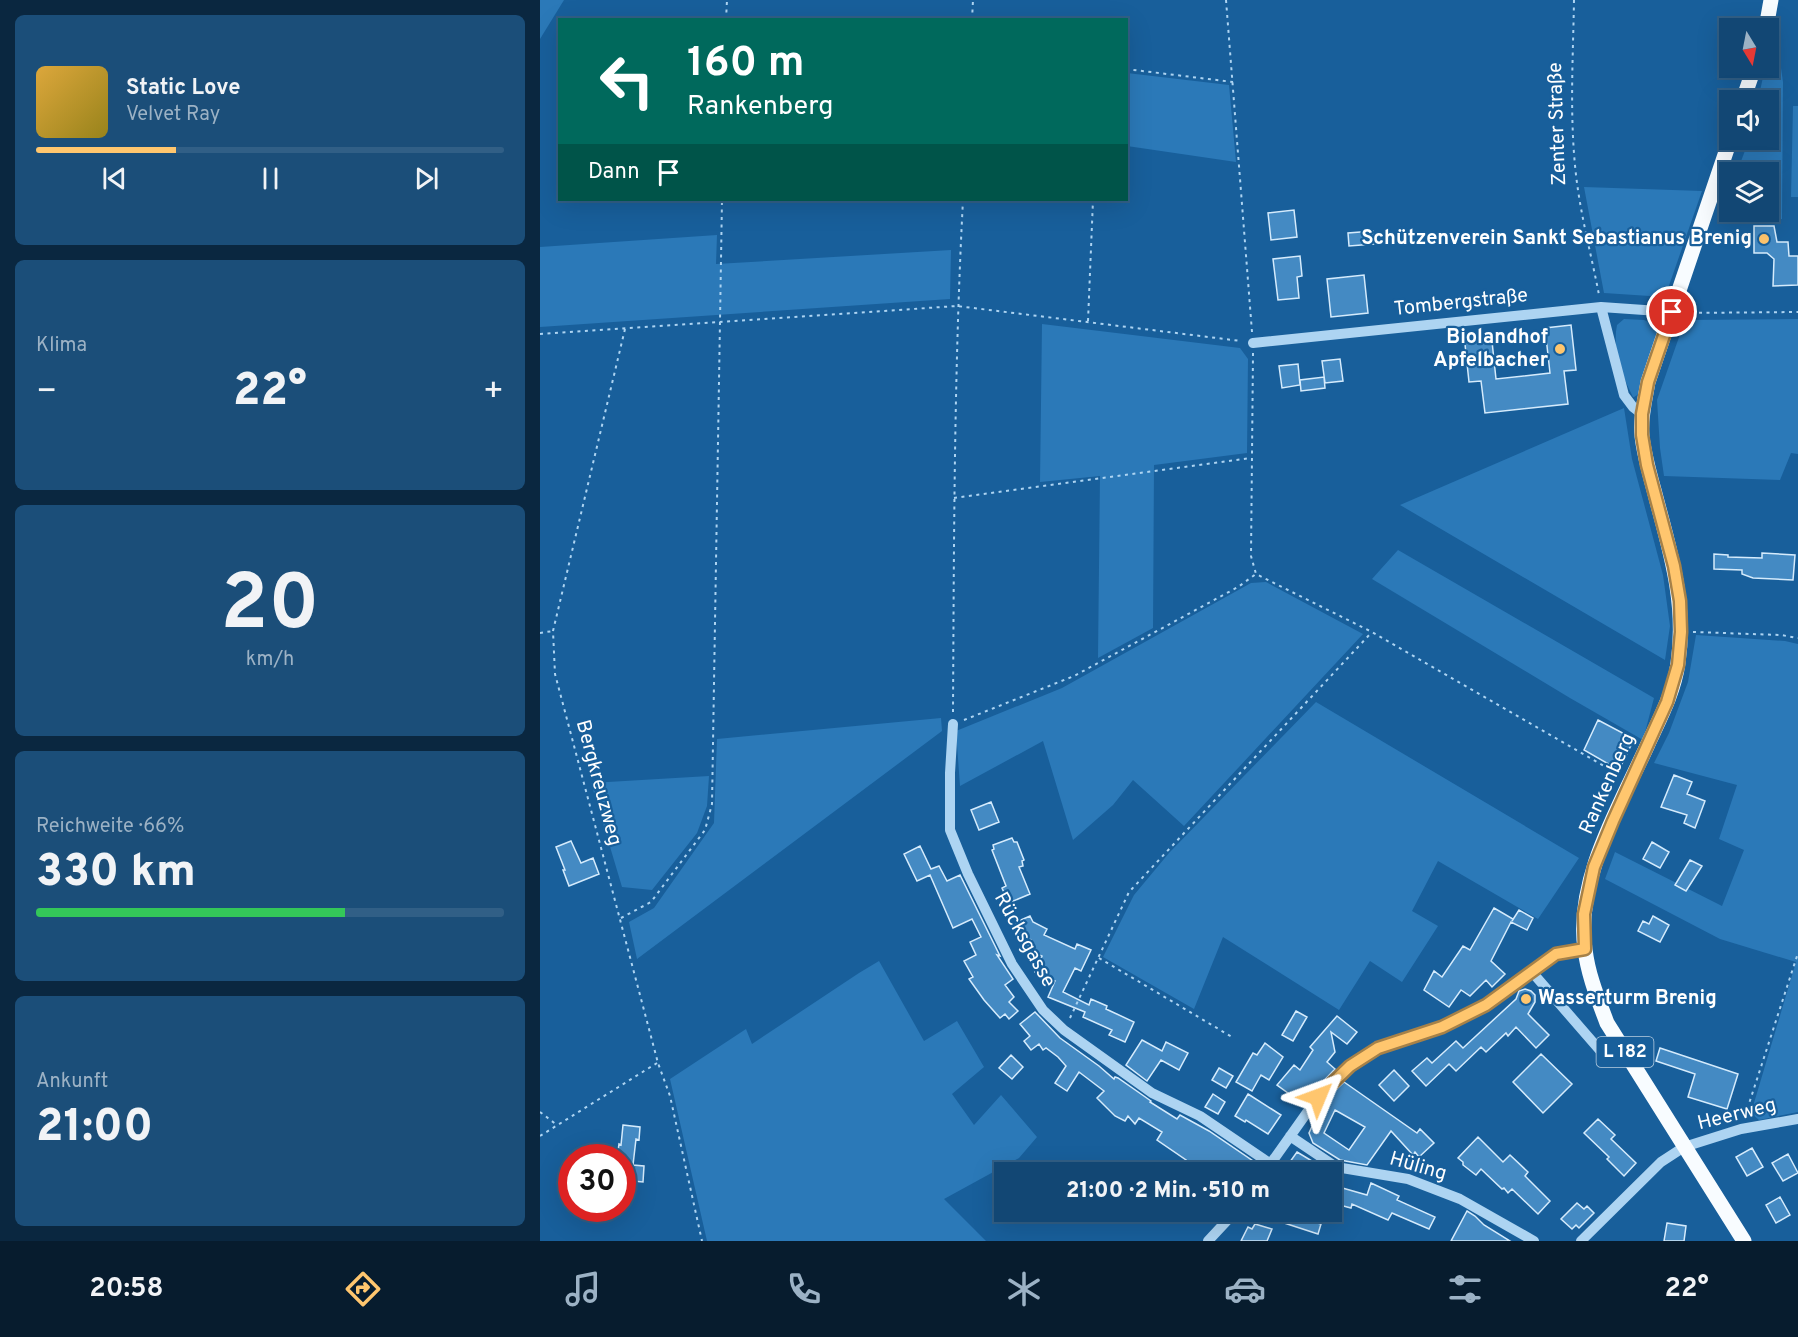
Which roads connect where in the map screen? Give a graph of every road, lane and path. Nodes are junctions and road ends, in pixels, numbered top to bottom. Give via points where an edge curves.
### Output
1 (727, 0) edge
2 (973, 0) edge
3 (1226, 0) edge
4 (1574, 0) edge
5 (1771, 0) edge
6 (726, 18) edge
7 (972, 18) edge
8 (1768, 18) edge
9 (1128, 69) edge
10 (1233, 82) junction
11 (1727, 150) edge
12 (722, 201) edge
13 (963, 201) edge
14 (1093, 201) edge
15 (957, 306) junction
16 (1601, 307) junction
17 (1672, 312) junction
18 (1798, 312) edge
19 (1088, 321) junction
20 (720, 322) junction
21 (625, 329) junction
22 (540, 334) edge
23 (1253, 343) junction
24 (1642, 414) junction
25 (1252, 458) junction
26 (954, 498) junction
27 (1256, 574) junction
28 (553, 632) junction
29 (1372, 632) junction
30 (1681, 632) junction
31 (540, 633) edge
32 (1798, 638) edge
33 (953, 724) junction
34 (1631, 782) junction
35 (621, 918) junction
36 (1585, 949) junction
37 (1798, 953) edge
38 (1099, 958) junction
39 (1532, 972) junction
40 (1064, 1030) junction
41 (1232, 1037) dead end
42 (1604, 1055) dead end
43 (658, 1063) junction
44 (540, 1112) edge
45 (1798, 1119) edge
46 (557, 1125) junction
47 (1741, 1129) junction
48 (540, 1136) edge
49 (1290, 1136) junction
50 (1684, 1147) junction
51 (1260, 1162) edge
52 (1272, 1162) edge
53 (1226, 1222) edge
54 (702, 1241) edge
55 (1208, 1241) edge
56 (1534, 1241) edge
57 (1581, 1241) edge
58 (1744, 1241) edge

1 - 6 path
2 - 7 path
3 - 10 path
4 - 16 path, Zenter Straße via 1574,154
5 - 8 main road
9 - 10 path
10 - 23 path
11 - 17 main road, L 182
12 - 20 path
13 - 15 path
14 - 19 path
15 - 19 path
15 - 20 path
15 - 26 path
16 - 17 street, Tombergstraße
16 - 23 street, Tombergstraße
16 - 24 street via 1624,395
17 - 18 path
17 - 24 main road, Rankenberg / L 182 via 1648,382
19 - 23 path
20 - 21 path
20 - 35 path via 712,804 705,830 651,902
21 - 22 path
21 - 28 path, Bergkreuzweg
23 - 25 path
24 - 30 main road, Rankenberg / L 182 via 1647,465 1674,566
25 - 26 path
25 - 27 path via 1251,556
26 - 33 path
27 - 29 path
27 - 33 path via 1074,676
28 - 31 path
28 - 35 path, Bergkreuzweg via 555,674
29 - 34 path
29 - 38 path via 1129,892
30 - 32 path
30 - 34 main road, Rankenberg / L 182 via 1678,665 1667,702
33 - 40 street, Rücksgasse via 950,830 1012,964 1043,1010
34 - 36 main road, Rankenberg / L 182 via 1594,867 1584,914
35 - 43 path, Bergkreuzweg
36 - 39 street via 1556,954
36 - 50 main road, Rankenberg / L 182 via 1607,1023
37 - 47 path
38 - 40 path
38 - 41 path
39 - 42 street
39 - 49 street via 1486,1005 1442,1027 1378,1048 1350,1066 1318,1097
40 - 51 street, Rücksgasse via 1152,1093 1200,1116
43 - 46 path
43 - 54 path, Bergkreuzweg via 670,1096
44 - 46 path
45 - 47 street, Heerweg
46 - 48 path
47 - 50 street, Heerweg
49 - 52 street
49 - 56 street, Hüling via 1336,1167 1408,1179 1460,1199
50 - 57 street via 1661,1162
50 - 58 main road, Rankenberg / L 182
53 - 55 street

